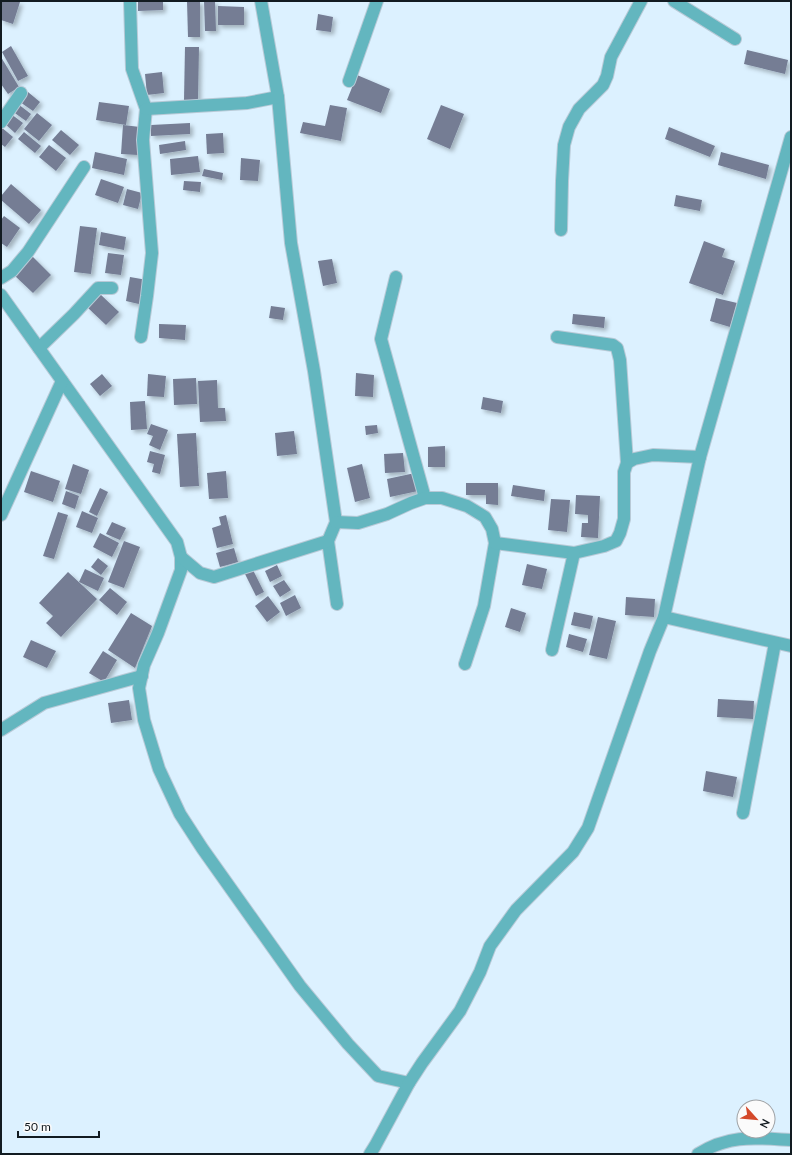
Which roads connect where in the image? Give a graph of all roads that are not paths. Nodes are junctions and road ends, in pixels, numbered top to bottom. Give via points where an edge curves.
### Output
1 (130, 1) edge
2 (261, 1) edge
3 (378, 1) edge
4 (641, 1) edge
5 (674, 1) edge
6 (735, 39) dead end
7 (349, 81) dead end
8 (21, 93) dead end
9 (278, 97) junction
10 (146, 109) junction
11 (1, 122) edge
12 (791, 137) edge
13 (84, 167) dead end
14 (561, 230) dead end
15 (396, 277) dead end
16 (1, 278) edge
17 (112, 288) dead end
18 (1, 295) edge
19 (141, 337) dead end
20 (557, 337) dead end
21 (39, 348) junction
22 (62, 381) junction
23 (700, 457) junction
24 (627, 463) junction
25 (425, 498) junction
26 (1, 515) edge
27 (336, 522) junction
28 (328, 541) junction
29 (495, 543) junction
30 (574, 553) junction
31 (181, 557) junction
32 (337, 604) dead end
33 (664, 616) junction
34 (775, 643) junction
35 (791, 646) edge
36 (552, 650) dead end
37 (465, 664) dead end
38 (142, 676) junction
39 (1, 730) edge
40 (743, 813) dead end
41 (409, 1083) junction
42 (791, 1140) edge
43 (370, 1154) edge
44 (698, 1154) edge

1 - 10 street via 132,69
2 - 9 street
3 - 7 street
4 - 14 street via 612,57 608,76 603,85 579,109 569,127 564,145
5 - 6 street
8 - 11 street
9 - 10 street via 247,103
9 - 27 street via 291,243 314,371
10 - 19 street via 143,140 152,253
12 - 23 street
13 - 16 street via 28,252 12,272
15 - 25 street via 381,338
17 - 21 street via 98,288
18 - 21 street
20 - 24 street via 613,345 618,348
21 - 22 street
22 - 26 street
22 - 31 street via 177,542
23 - 24 street via 653,455
23 - 33 street
24 - 30 street via 624,472 624,519 616,541
25 - 27 street via 388,514 358,523
25 - 29 street via 442,498 455,502 485,517 492,529
27 - 28 street
28 - 31 street via 214,577 200,573
28 - 32 street
29 - 30 street
29 - 37 street via 484,606
30 - 36 street
31 - 38 street via 178,583 144,665
33 - 34 street
33 - 41 street via 588,828 573,852 516,910 490,946 460,1011
34 - 35 street
34 - 40 street
38 - 39 street via 44,703
38 - 41 street via 139,688 144,720 159,769 180,814 202,848 300,986 348,1044 378,1076
41 - 43 street
42 - 44 street via 751,1137 733,1140

